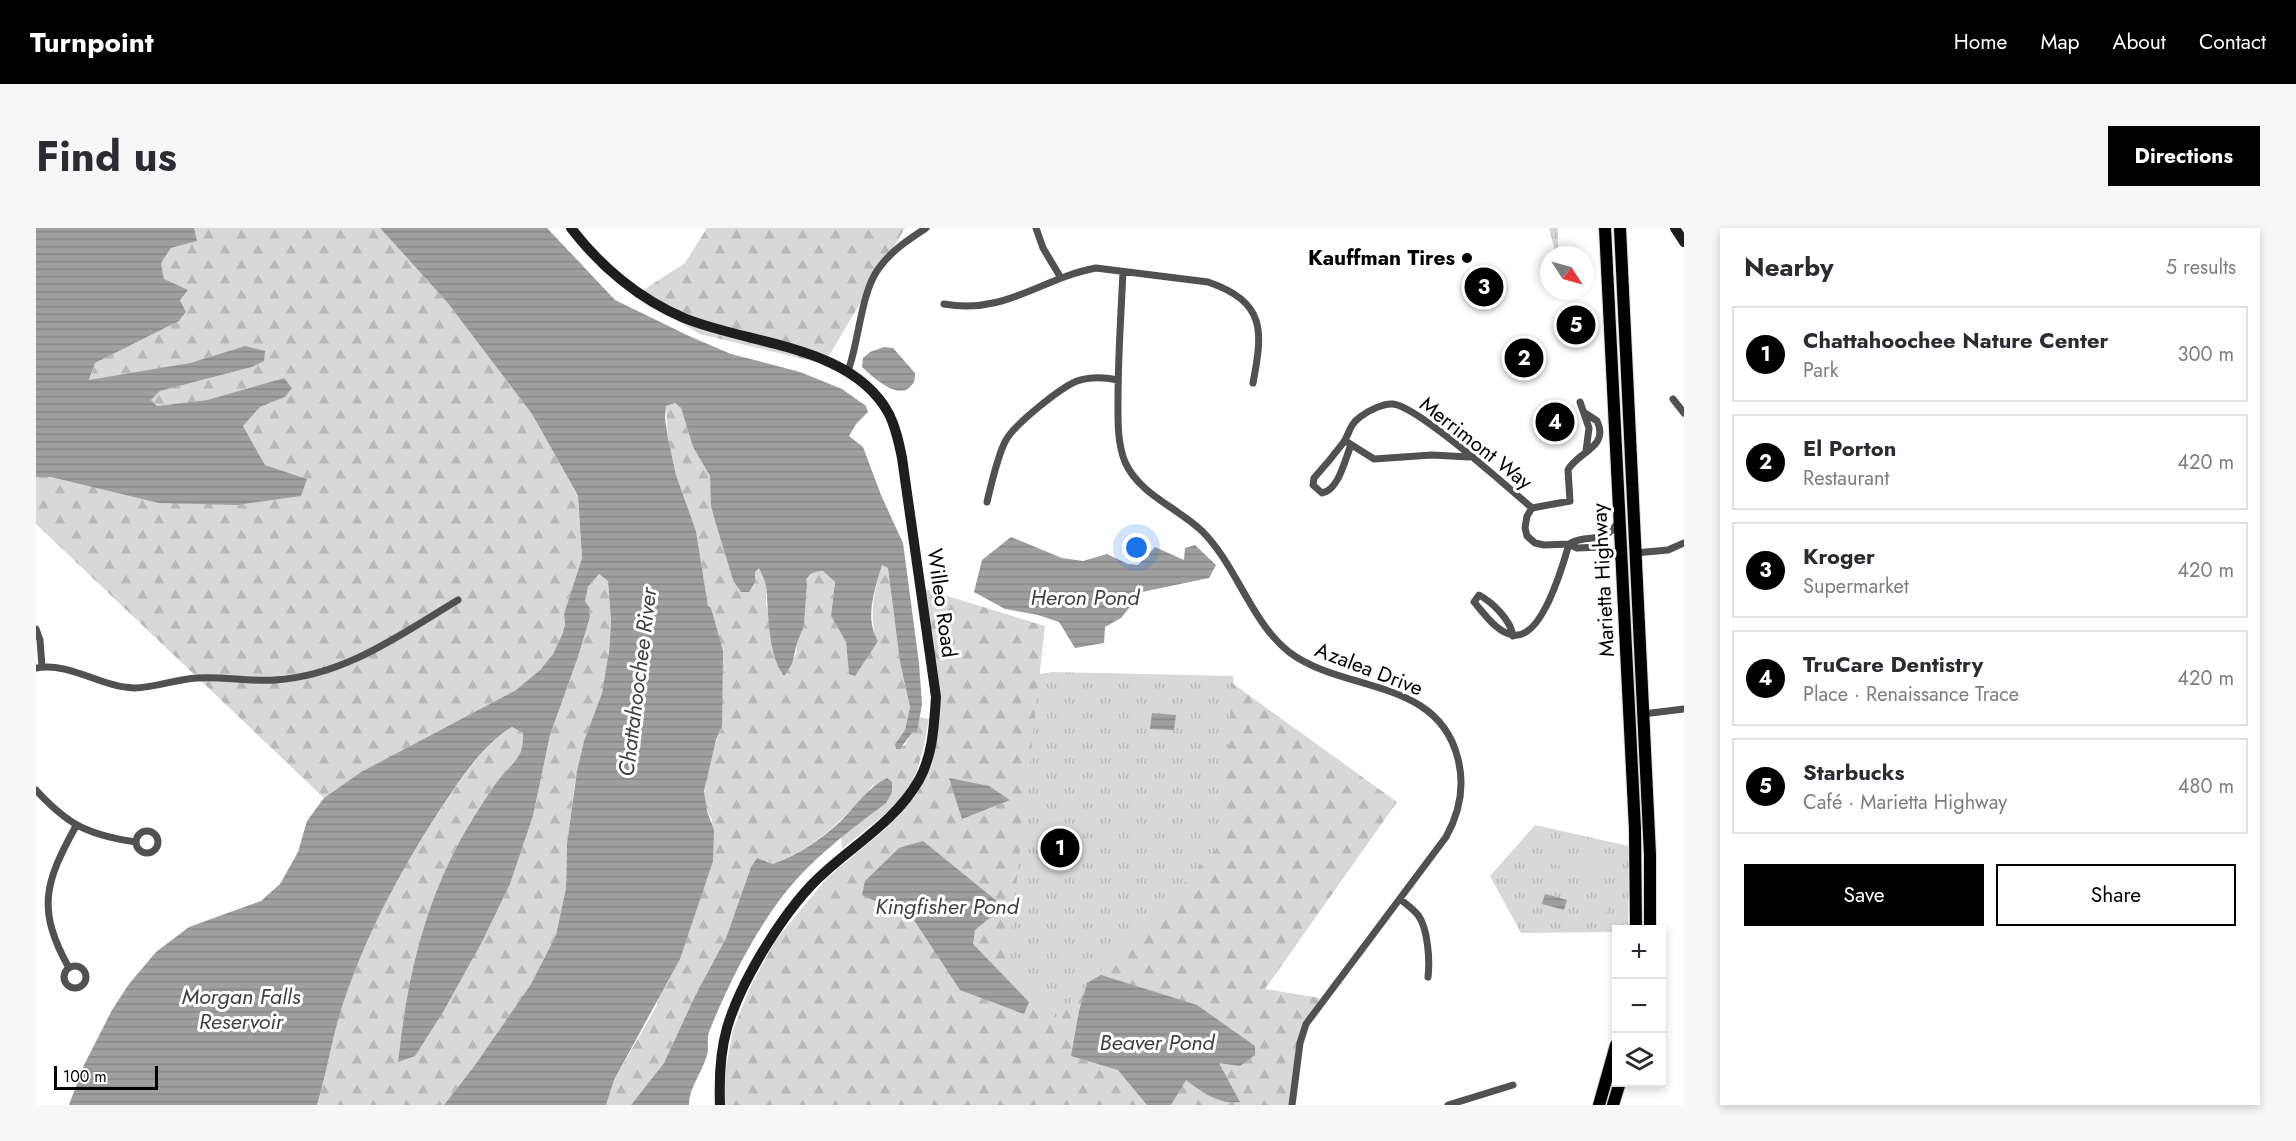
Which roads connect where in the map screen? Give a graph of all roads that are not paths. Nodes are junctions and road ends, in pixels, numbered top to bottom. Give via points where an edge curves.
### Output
1 (571, 228) edge
2 (926, 228) edge
3 (1036, 228) edge
4 (1605, 228) edge
5 (1620, 228) edge
6 (1675, 228) edge
7 (1684, 242) edge
8 (1123, 272) junction
9 (1061, 278) junction
10 (944, 304) dead end
11 (848, 371) junction
12 (1118, 380) junction
13 (1253, 383) dead end
14 (1673, 399) dead end
15 (1580, 402) dead end
16 (1684, 413) edge
17 (1348, 443) junction
18 (1470, 457) junction
19 (987, 502) dead end
20 (1532, 507) junction
21 (1619, 518) junction
22 (1684, 543) edge
23 (1569, 544) junction
24 (1635, 553) junction
25 (1622, 563) junction
26 (458, 600) dead end
27 (36, 629) edge
28 (1513, 636) junction
29 (39, 668) edge
30 (1684, 709) edge
31 (1643, 714) junction
32 (36, 790) edge
33 (76, 826) junction
34 (136, 842) dead end
35 (1400, 899) junction
36 (1636, 925) edge
37 (1650, 925) edge
38 (69, 968) dead end
39 (1428, 977) dead end
40 (1612, 1062) edge
41 (1513, 1084) dead end
42 (1619, 1087) edge
43 (720, 1105) edge
44 (1292, 1105) edge
45 (1448, 1105) edge
46 (1599, 1105) edge
47 (1613, 1105) edge

1 - 11 street, Willeo Road via 621,279 675,313 729,333 828,360
2 - 11 street via 891,253 874,276
3 - 9 street
4 - 21 highway, Marietta Highway
5 - 24 highway, Marietta Highway
6 - 7 street
8 - 9 street via 1096,268
8 - 12 street, Azalea Drive
8 - 13 street via 1208,282 1241,298 1254,315 1260,336
9 - 10 street via 1007,301 960,307
11 - 43 street, Willeo Road via 883,405 901,450 936,697 931,746 919,779 902,804 811,885 773,936 729,1021 721,1062
12 - 19 street via 1104,377 1076,382 1019,424 1006,439
12 - 35 street, Azalea Drive via 1118,435 1125,463 1151,493 1211,542 1277,641 1316,668 1416,702 1448,734 1461,771 1458,812 1446,837
14 - 16 street
15 - 20 street via 1584,413 1597,421 1600,430 1596,445 1568,470 1570,501
17 - 17 street via 1339,476 1331,489 1318,492 1314,478
17 - 18 street via 1374,459
17 - 18 street, Merrimont Way via 1347,431 1360,416 1396,404 1427,421
18 - 20 street, Merrimont Way
20 - 23 street via 1525,528 1529,538 1544,545
21 - 23 street via 1604,537 1576,539
21 - 25 highway, Marietta Highway
22 - 24 street via 1668,550
23 - 25 street via 1577,548 1608,548
23 - 28 street via 1555,591 1546,606 1528,631
24 - 31 highway, Marietta Highway
25 - 36 highway, Marietta Highway
26 - 29 street via 356,660 293,678 195,678 132,688 63,668
27 - 29 street via 40,640
28 - 28 street via 1496,626 1474,602 1479,595 1509,624
30 - 31 street
31 - 37 highway, Marietta Highway
32 - 33 street
33 - 34 street via 97,835
33 - 38 street via 52,870 44,898 47,931
35 - 39 street via 1423,923
35 - 44 street, Azalea Drive via 1306,1024
40 - 46 highway
41 - 45 street
42 - 47 highway

